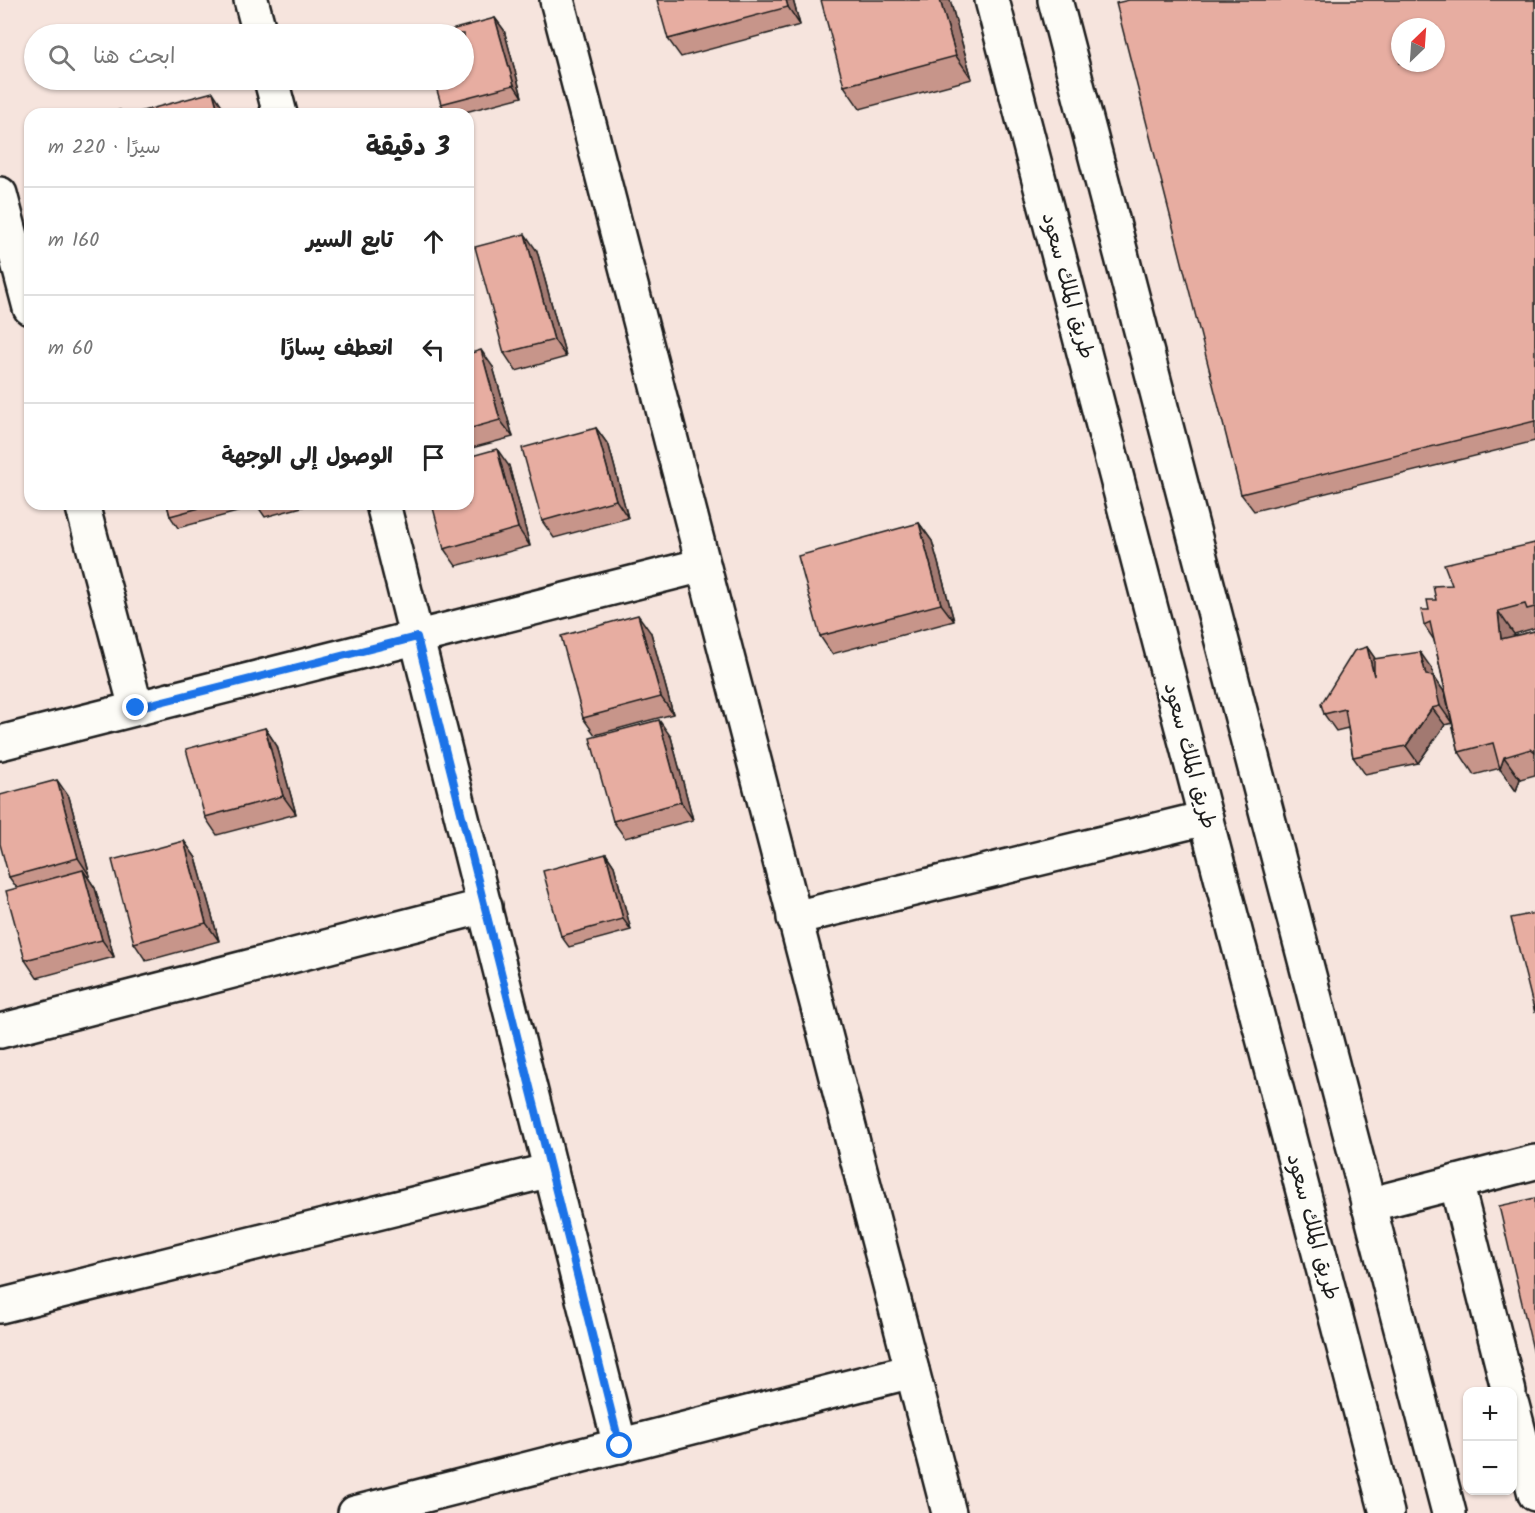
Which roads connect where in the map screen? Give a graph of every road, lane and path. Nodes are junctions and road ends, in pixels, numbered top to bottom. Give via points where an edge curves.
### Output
1 (251, 0) edge
2 (557, 0) edge
3 (992, 0) edge
4 (1055, 0) edge
5 (257, 24) edge
6 (274, 90) edge
7 (278, 108) edge
8 (0, 194) edge
9 (24, 285) edge
10 (84, 510) edge
11 (385, 510) edge
12 (703, 565) junction
13 (417, 637) junction
14 (136, 708) junction
15 (0, 742) edge
16 (1206, 818) junction
17 (485, 906) junction
18 (794, 918) junction
19 (0, 1031) edge
20 (1535, 1162) edge
21 (551, 1170) junction
22 (1456, 1182) junction
23 (1368, 1205) junction
24 (0, 1306) edge
25 (912, 1371) junction
26 (1508, 1387) edge
27 (1517, 1424) edge
28 (620, 1446) junction
29 (1535, 1494) edge
30 (354, 1513) edge
31 (949, 1513) edge
32 (1387, 1513) edge
33 (1449, 1513) edge

1 - 5 street
2 - 12 street
3 - 16 street, طريق الملك سعود
4 - 23 street
6 - 7 street
8 - 9 street
10 - 14 street
11 - 13 street
12 - 13 street
12 - 18 street
13 - 14 street
13 - 17 street
14 - 15 street
16 - 18 street
16 - 32 street, طريق الملك سعود
17 - 19 street
17 - 21 street
18 - 25 street
20 - 22 street
21 - 24 street
21 - 28 street
22 - 23 street
22 - 26 street
23 - 33 street
25 - 28 street
25 - 31 street
27 - 29 street
28 - 30 street

